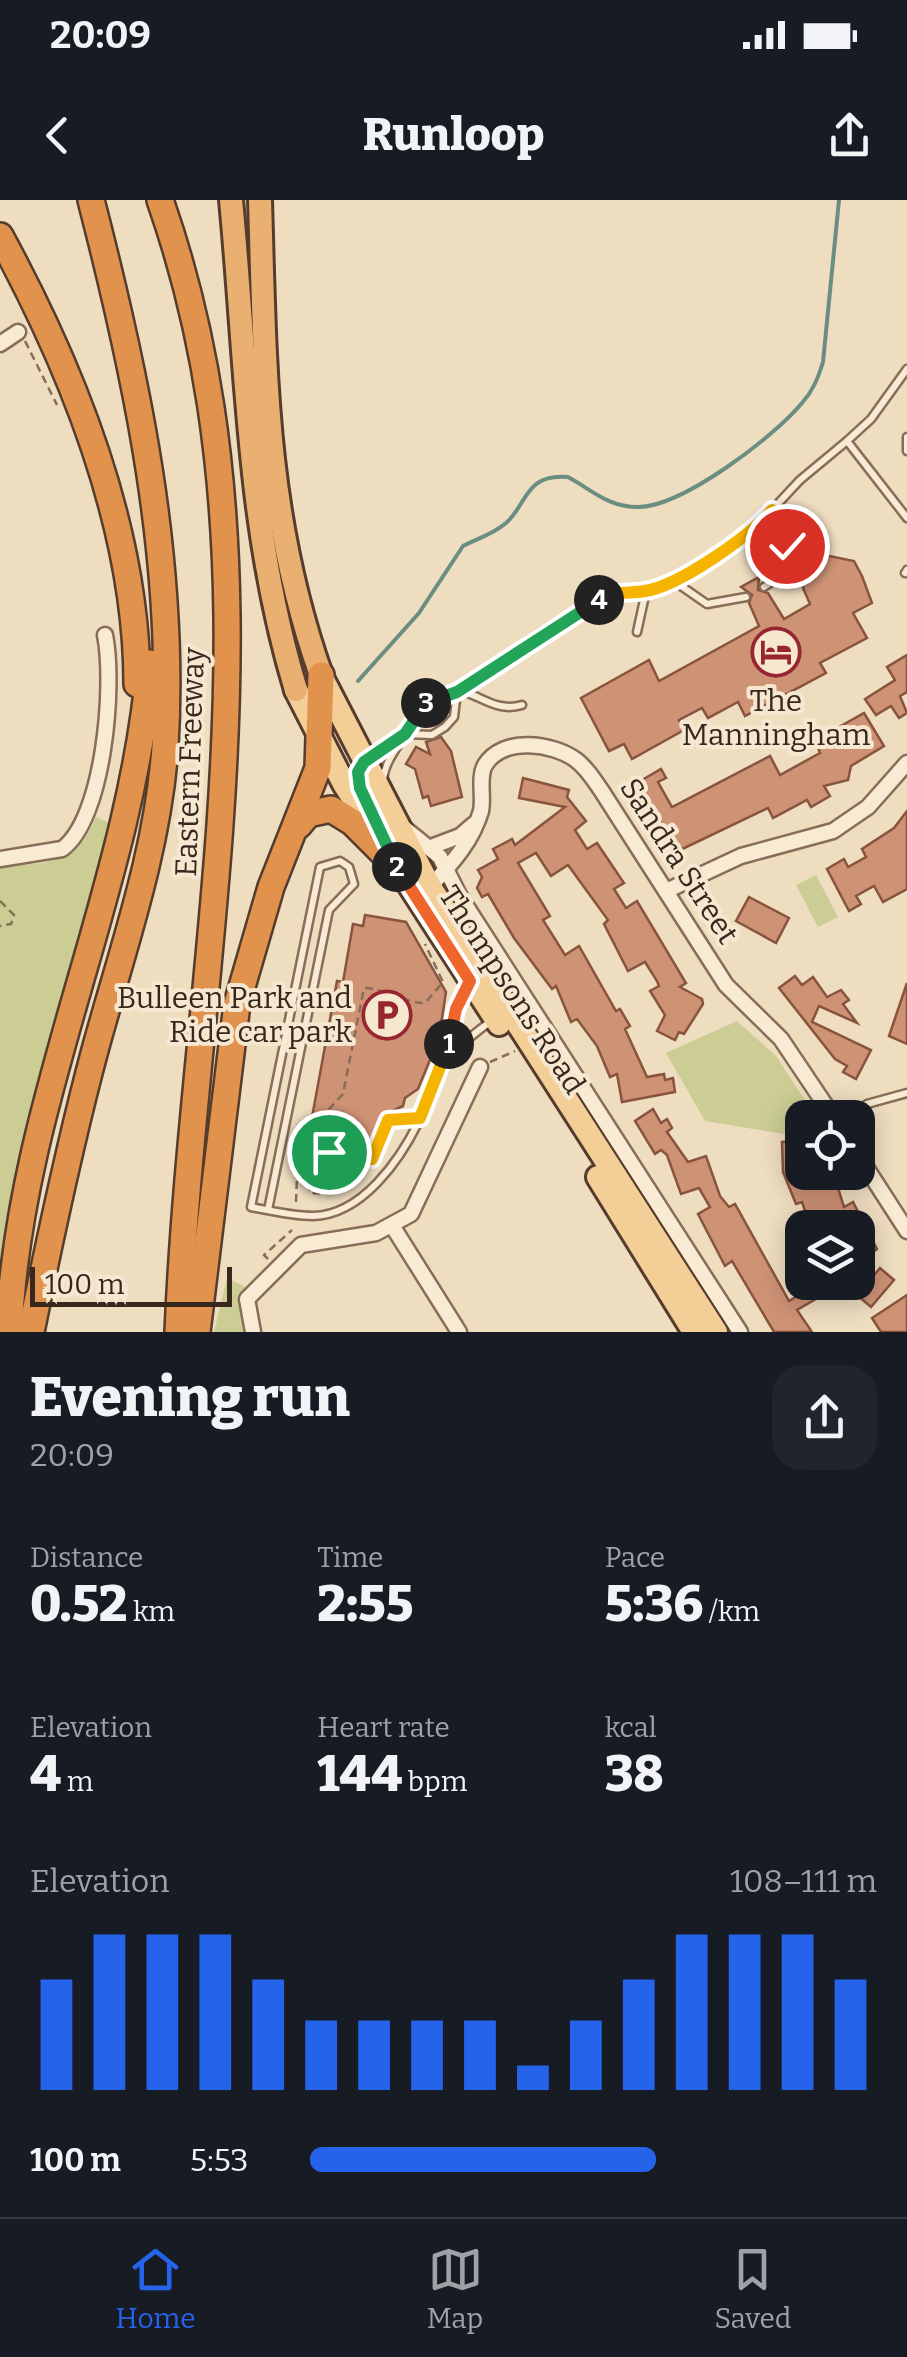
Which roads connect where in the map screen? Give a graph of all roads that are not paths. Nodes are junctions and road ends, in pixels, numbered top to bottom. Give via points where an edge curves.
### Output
1 (92, 200) edge
2 (160, 200) edge
3 (231, 200) edge
4 (260, 200) edge
5 (0, 236) edge
6 (0, 260) edge
7 (18, 332) road end
8 (0, 344) edge
9 (60, 358) junction
10 (907, 369) edge
11 (143, 419) junction
12 (907, 436) edge
13 (846, 441) junction
14 (907, 450) edge
15 (772, 510) junction
16 (907, 518) edge
17 (671, 579) junction
18 (764, 586) dead end
19 (646, 591) junction
20 (746, 596) dead end
21 (637, 632) dead end
22 (105, 635) dead end
23 (321, 675) junction
24 (296, 690) joint
25 (457, 692) junction
26 (522, 706) dead end
27 (405, 734) junction
28 (322, 741) junction
29 (364, 762) junction
30 (907, 763) edge
31 (133, 779) junction
32 (383, 796) junction
33 (394, 820) junction
34 (475, 824) junction
35 (299, 825) junction
36 (431, 847) junction
37 (0, 858) edge
38 (394, 864) junction
39 (446, 869) junction
40 (430, 887) junction
41 (666, 891) junction
42 (470, 981) junction
43 (502, 1014) junction
44 (445, 1062) junction
45 (480, 1067) road end
46 (907, 1094) edge
47 (822, 1100) edge
48 (875, 1102) edge
49 (420, 1118) junction
50 (328, 1143) dead end
51 (875, 1181) edge
52 (268, 1210) junction
53 (393, 1227) junction
54 (907, 1231) edge
55 (9, 1332) edge
56 (31, 1332) edge
57 (178, 1332) edge
58 (197, 1332) edge
59 (254, 1332) edge
60 (458, 1332) edge
61 (694, 1332) edge
62 (716, 1332) edge
63 (740, 1332) edge

1 - 11 highway, Eastern Freeway
2 - 57 highway, Eastern Freeway via 186,274 203,362 229,660 222,836
3 - 24 highway, Thompsons Road via 258,527
4 - 23 highway, Thompsons Road via 262,331 281,538
5 - 9 highway
6 - 9 highway
7 - 8 street
9 - 31 highway via 100,462 118,533 138,668
10 - 13 lane
11 - 31 highway, Eastern Freeway via 154,608
11 - 56 highway, Eastern Freeway via 165,608 165,748 150,849 92,1059
12 - 14 lane
13 - 15 lane
13 - 16 lane
15 - 17 lane via 737,544
15 - 18 lane via 788,562
17 - 19 lane
17 - 20 lane via 707,604
19 - 21 lane
19 - 25 lane via 608,595
22 - 37 street via 107,700 86,822 62,849
23 - 28 highway
23 - 29 main road, Thompsons Road
24 - 28 main road, Thompsons Road
25 - 26 lane
25 - 27 lane via 425,704
25 - 27 lane via 454,716 445,726 432,734
27 - 29 lane
27 - 32 lane via 386,764
28 - 35 highway
28 - 38 main road, Thompsons Road
29 - 32 main road, Thompsons Road
29 - 38 main road via 360,788
30 - 41 street via 868,807 832,831 742,856
31 - 55 highway, Eastern Freeway via 31,1170
32 - 33 main road, Thompsons Road
33 - 36 street, Thompsons Road
33 - 40 main road, Thompsons Road
34 - 36 street
34 - 39 street, Sandra Street
34 - 41 street, Sandra Street via 489,760 515,747 553,750 577,760 590,775
35 - 38 highway via 308,814 331,809
35 - 58 highway via 270,887 237,1004
36 - 39 street, Thompsons Road
38 - 42 main road, Thompsons Road
39 - 40 street, Sandra Street
39 - 63 street, Thompsons Road
40 - 43 main road, Thompsons Road
41 - 47 street, Sandra Street via 726,986 781,1038
42 - 43 main road, Thompsons Road
42 - 44 lane via 456,1009
43 - 44 lane
43 - 61 main road, Thompsons Road via 516,1050
43 - 62 main road, Thompsons Road
44 - 49 lane
45 - 53 street via 415,1209
46 - 48 lane
49 - 50 lane via 388,1120 372,1159 332,1155
49 - 52 lane via 385,1173 340,1211 315,1216
51 - 54 street
52 - 52 lane via 329,910 354,884 350,866 340,862 320,866 316,877 251,1207
53 - 59 street via 301,1245 248,1299
53 - 60 street

